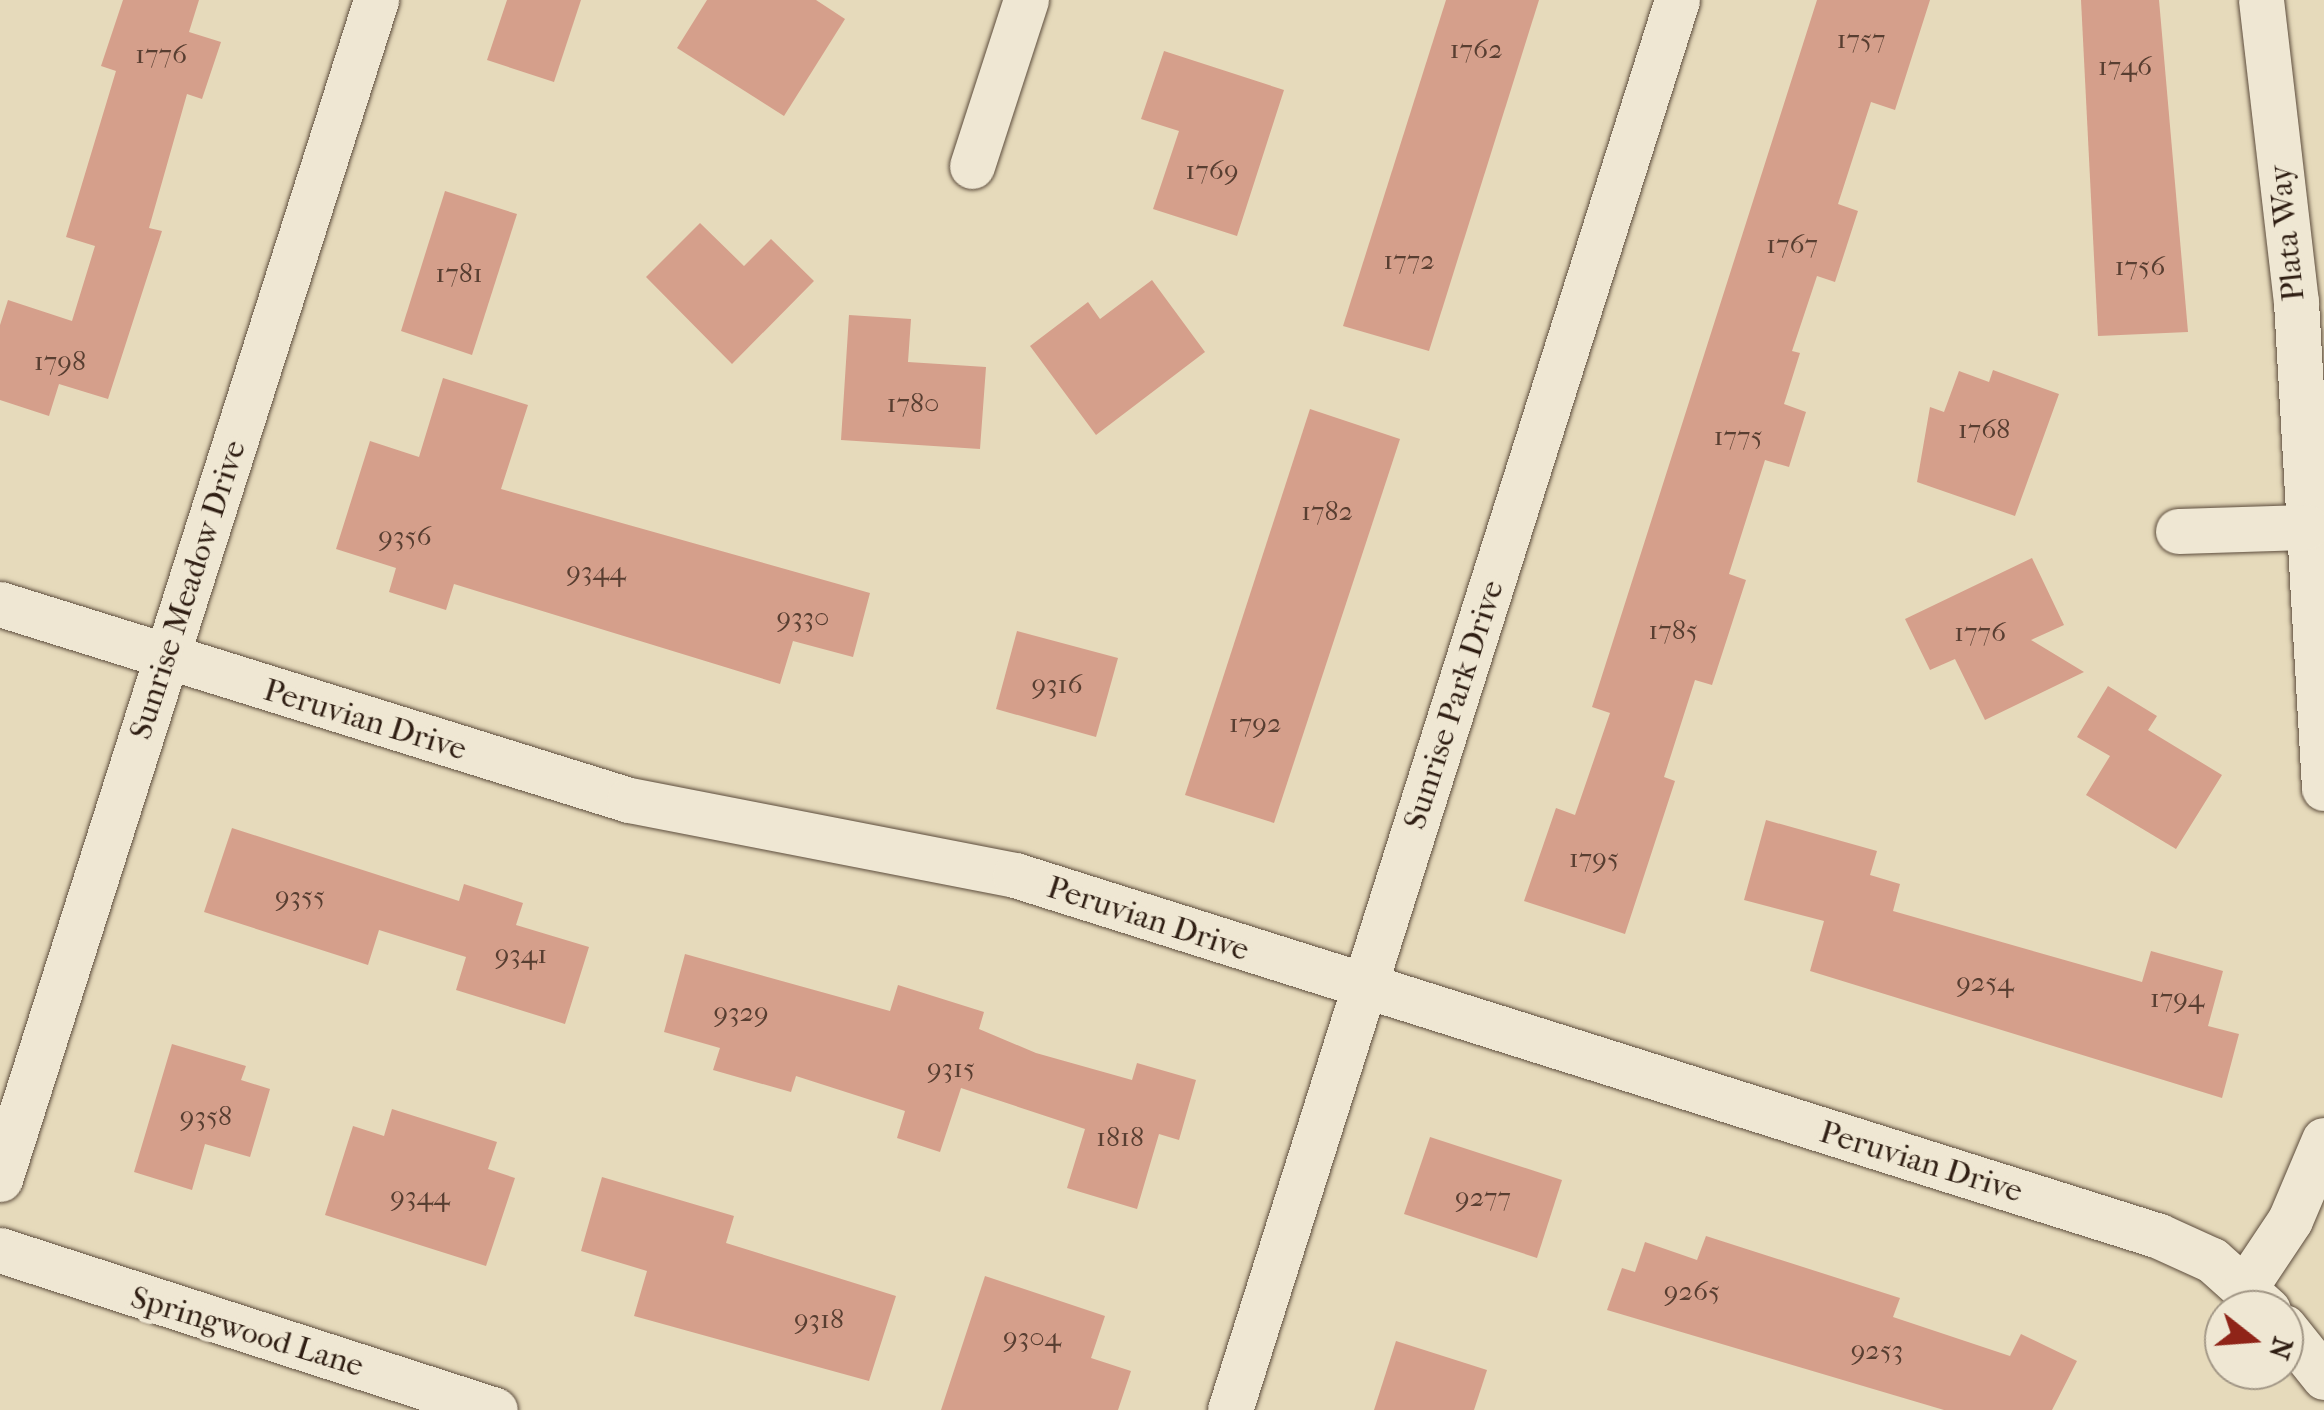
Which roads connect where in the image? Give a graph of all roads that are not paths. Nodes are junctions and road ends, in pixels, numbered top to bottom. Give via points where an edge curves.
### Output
1 (376, 0) edge
2 (1026, 0) edge
3 (1678, 0) edge
4 (2261, 0) edge
5 (972, 166) dead end
6 (2306, 527) junction
7 (2178, 532) dead end
8 (0, 604) edge
9 (167, 658) junction
10 (2324, 788) edge
11 (1364, 988) junction
12 (2324, 1140) edge
13 (0, 1179) edge
14 (0, 1250) edge
15 (2244, 1290) edge
16 (2260, 1290) edge
17 (2304, 1352) edge
18 (2324, 1377) edge
19 (495, 1410) edge
20 (1230, 1410) edge

1 - 9 street, Sunrise Meadow Drive
2 - 5 street
3 - 11 street, Sunrise Park Drive
4 - 6 street, Plata Way via 2296,302
6 - 7 street
6 - 10 street, Plata Way
8 - 9 street, Peruvian Drive
9 - 11 street, Peruvian Drive via 629,800 1015,876
9 - 13 street, Sunrise Meadow Drive
11 - 15 street, Peruvian Drive via 2159,1236
11 - 20 street, Sunrise Park Drive
12 - 16 street
14 - 19 street, Springwood Lane
17 - 18 street

